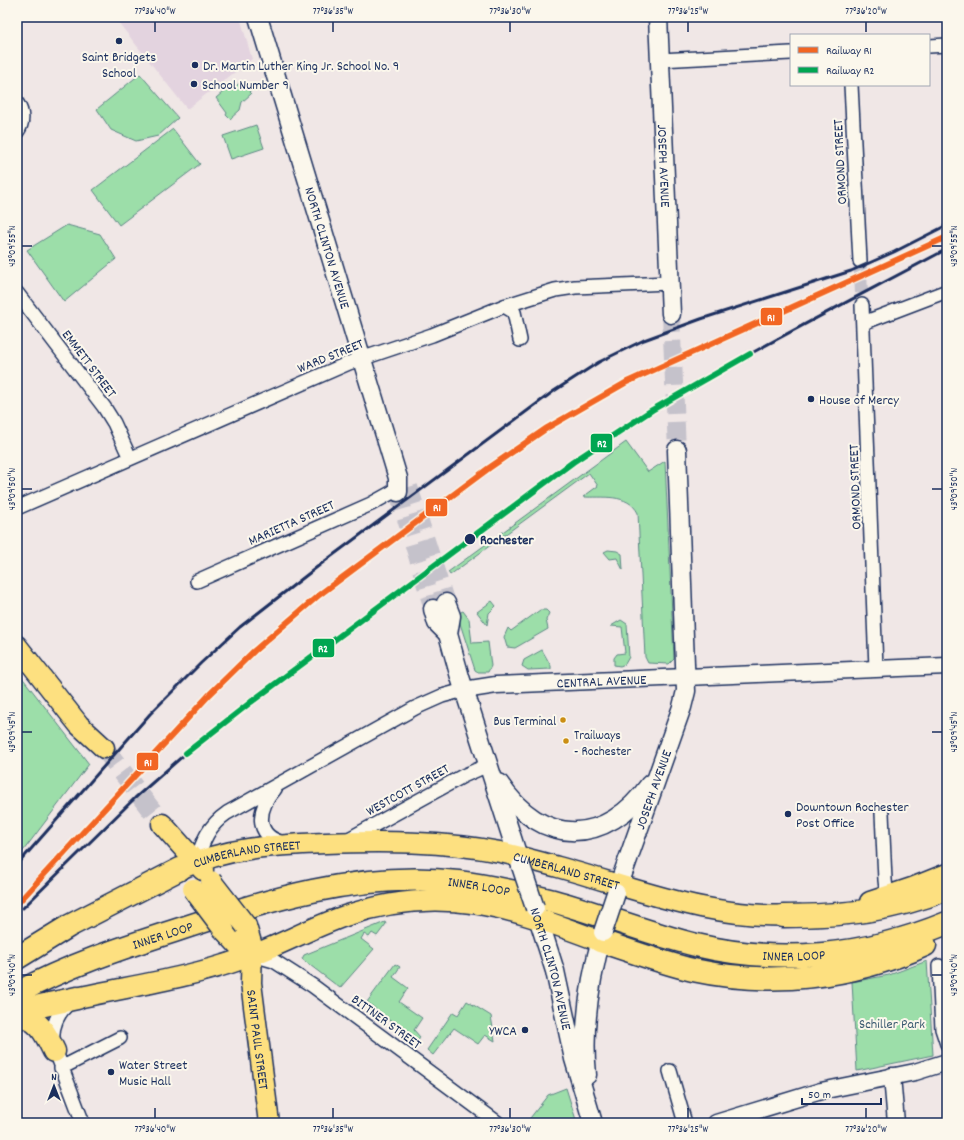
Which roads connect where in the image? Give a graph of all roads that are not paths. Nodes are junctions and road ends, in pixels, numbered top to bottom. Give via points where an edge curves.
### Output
1 (258, 17) edge
2 (658, 17) edge
3 (947, 45) edge
4 (930, 46) edge
5 (790, 52) edge
6 (660, 60) junction
7 (851, 86) edge
8 (17, 103) edge
9 (17, 132) edge
10 (860, 261) tunnel mouth
11 (669, 283) junction
12 (947, 291) edge
13 (17, 293) edge
14 (862, 305) tunnel mouth
15 (504, 306) junction
16 (671, 314) tunnel mouth
17 (863, 323) junction
18 (520, 340) dead end
19 (363, 358) junction
20 (677, 450) tunnel mouth
21 (130, 458) junction
22 (401, 487) joint
23 (17, 508) edge
24 (197, 581) dead end
25 (440, 606) tunnel mouth
26 (17, 646) edge
27 (947, 666) edge
28 (876, 668) junction
29 (687, 677) junction
30 (464, 690) junction
31 (100, 752) tunnel mouth
32 (488, 765) junction
33 (662, 765) junction
34 (280, 784) junction
35 (882, 813) dead end
36 (159, 827) tunnel mouth
37 (343, 843) junction
38 (289, 844) junction
39 (520, 862) junction
40 (188, 865) junction
41 (947, 874) edge
42 (618, 889) junction
43 (947, 889) edge
44 (888, 896) junction
45 (947, 908) edge
46 (536, 913) junction
47 (783, 916) junction
48 (947, 923) edge
49 (947, 935) edge
50 (601, 937) junction
51 (252, 955) junction
52 (17, 958) edge
53 (939, 966) dead end
54 (17, 977) edge
55 (17, 993) edge
56 (77, 998) junction
57 (17, 1011) edge
58 (17, 1016) edge
59 (120, 1038) dead end
60 (947, 1044) edge
61 (58, 1059) junction
62 (947, 1062) edge
63 (670, 1071) dead end
64 (892, 1076) junction
65 (83, 1123) edge
66 (269, 1123) edge
67 (498, 1123) edge
68 (593, 1123) edge
69 (685, 1123) edge
70 (716, 1123) edge
71 (896, 1123) edge

1 - 19 main road, NORTH CLINTON AVENUE
2 - 6 main road, JOSEPH AVENUE
3 - 4 street
5 - 6 street
6 - 11 main road, JOSEPH AVENUE
7 - 10 street, ORMOND STREET
8 - 9 street via 22,119
11 - 15 street, WARD STREET via 562,289
11 - 16 main road, JOSEPH AVENUE
12 - 17 street
13 - 21 street, EMMETT STREET via 104,407
14 - 17 street, ORMOND STREET
15 - 18 street via 514,312
15 - 19 street, WARD STREET via 432,335
17 - 28 street, ORMOND STREET
19 - 21 street, WARD STREET
19 - 22 main road, NORTH CLINTON AVENUE
20 - 29 main road, JOSEPH AVENUE
21 - 23 street, WARD STREET
22 - 24 street, MARIETTA STREET via 371,504
25 - 30 main road, NORTH CLINTON AVENUE via 451,616 448,634
26 - 31 main road
27 - 28 street, CENTRAL AVENUE
28 - 29 street, CENTRAL AVENUE
29 - 30 street, CENTRAL AVENUE via 496,685
29 - 33 main road, JOSEPH AVENUE via 685,699
30 - 32 main road, NORTH CLINTON AVENUE
30 - 34 street, CENTRAL AVENUE via 415,708
32 - 33 main road via 510,798 530,816 554,828 575,831 602,826 625,813 646,791
32 - 37 street, WESTCOTT STREET
32 - 39 main road, NORTH CLINTON AVENUE
33 - 42 main road, JOSEPH AVENUE
34 - 38 street, CENTRAL AVENUE via 270,794 264,806 261,813 262,824 270,838
34 - 40 street, CENTRAL AVENUE via 218,820 207,832
35 - 44 street via 884,874
36 - 40 main road, SAINT PAUL STREET
37 - 38 main road, CUMBERLAND STREET
37 - 39 main road, CUMBERLAND STREET via 390,842 499,852
38 - 40 main road, CUMBERLAND STREET via 236,850
39 - 42 main road, CUMBERLAND STREET
39 - 46 main road, NORTH CLINTON AVENUE, bridge
40 - 51 main road, SAINT PAUL STREET, bridge via 193,888 224,930
40 - 51 main road, SAINT PAUL STREET, bridge via 211,881 246,926 251,938
40 - 52 highway via 69,926
41 - 44 main road, CUMBERLAND STREET
42 - 47 main road, CUMBERLAND STREET via 708,910 745,915
42 - 50 main road, JOSEPH AVENUE, bridge
43 - 47 highway via 867,912 833,916
44 - 47 main road, CUMBERLAND STREET via 834,911
45 - 54 highway, INNER LOOP via 907,924 852,937 813,942 756,941 718,936 681,927 571,892 512,877 453,868 381,867 318,876 224,900 101,941
46 - 50 main road
46 - 51 main road via 474,902 436,900 399,903 344,916
46 - 68 main road, NORTH CLINTON AVENUE via 555,971 574,1059
48 - 55 highway, INNER LOOP via 897,941 852,951 814,955 756,955 699,946 552,901 492,887 436,881 378,881 322,888 232,912 101,956
49 - 50 highway via 903,955 864,967 824,975 790,978 742,977 698,971
50 - 68 main road, JOSEPH AVENUE via 589,999 585,1043
51 - 56 main road via 202,970
51 - 66 main road, SAINT PAUL STREET via 251,983
51 - 67 street, BITTNER STREET via 274,961 313,986
53 - 60 street via 942,1028
56 - 57 highway
56 - 61 street via 66,1006 52,1033
58 - 61 highway via 28,1017 37,1023
59 - 61 street
61 - 65 street
62 - 64 street
63 - 69 street
64 - 70 street via 812,1093
64 - 71 street

